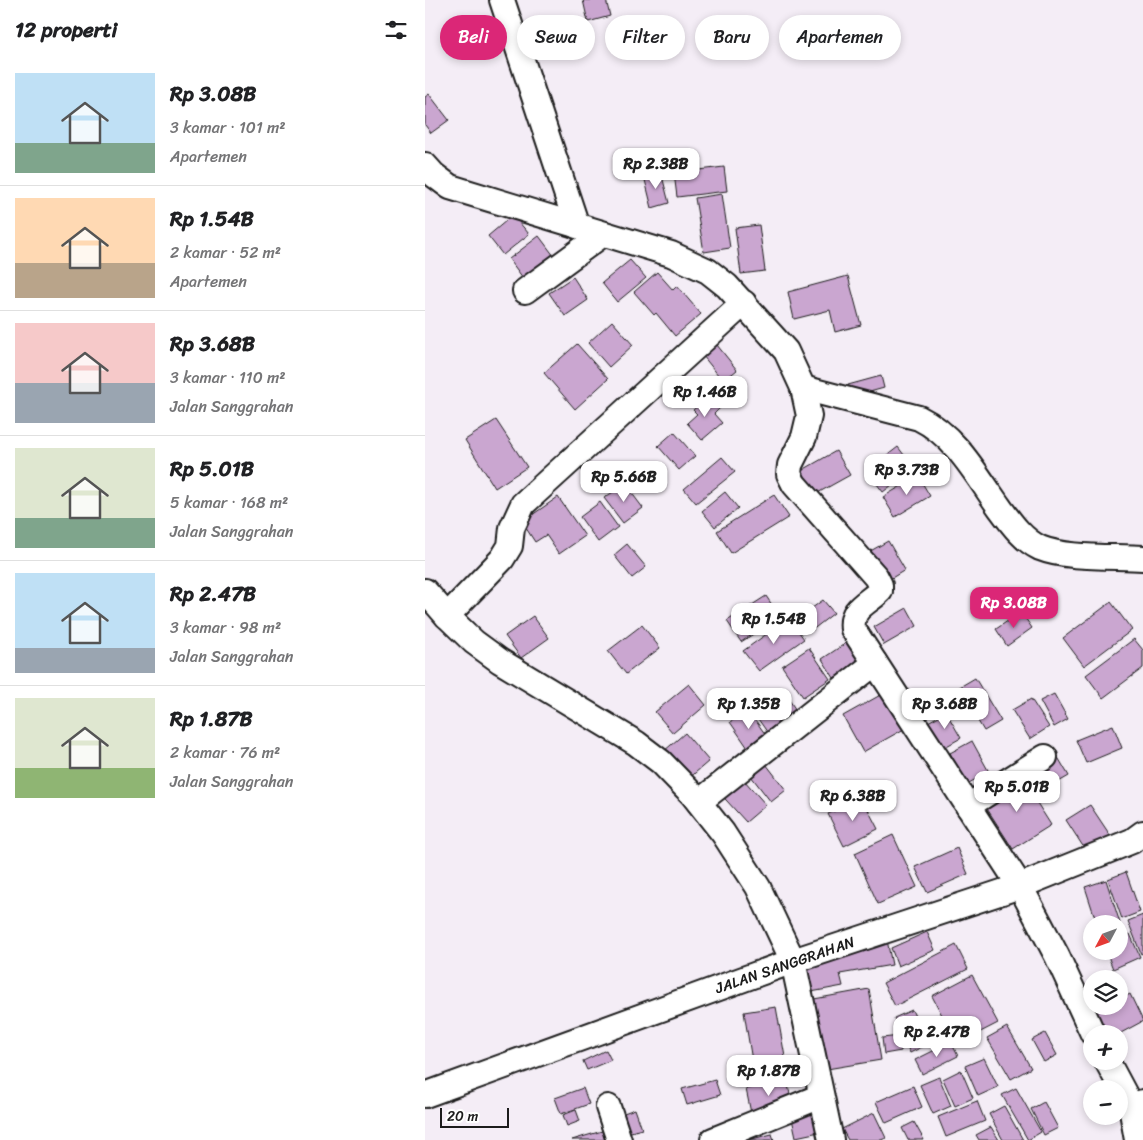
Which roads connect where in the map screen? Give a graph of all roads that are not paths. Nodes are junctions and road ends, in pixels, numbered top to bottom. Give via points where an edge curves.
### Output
1 (502, 0) edge
2 (425, 165) edge
3 (577, 226) junction
4 (603, 234) junction
5 (525, 291) dead end
6 (744, 303) junction
7 (803, 388) junction
8 (1143, 558) edge
9 (425, 591) edge
10 (447, 616) junction
11 (875, 663) junction
12 (1045, 757) dead end
13 (699, 802) junction
14 (968, 806) junction
15 (1143, 833) edge
16 (1020, 886) junction
17 (793, 962) junction
18 (1089, 1025) edge
19 (1113, 1070) edge
20 (425, 1096) edge
21 (821, 1096) junction
22 (1137, 1104) edge
23 (608, 1107) dead end
24 (619, 1140) edge
25 (713, 1140) edge
26 (831, 1140) edge
27 (1137, 1140) edge

1 - 3 street
2 - 3 street via 450,187
3 - 4 street
4 - 5 street
4 - 6 street via 671,254 708,271
6 - 7 street via 786,351
6 - 10 street via 523,504 512,528 510,546 502,559
7 - 8 street via 932,424 954,444 1011,524 1027,540 1040,547 1053,552
7 - 11 street via 809,416 789,474 794,484 876,576 880,591 854,612 851,620 853,629
9 - 10 street
10 - 13 street via 500,661 636,743 661,762
11 - 13 street
11 - 14 street
12 - 14 street
13 - 17 street via 723,832 758,887
14 - 16 street
15 - 16 street, JALAN SANGGRAHAN
16 - 17 street, JALAN SANGGRAHAN
16 - 18 street
17 - 20 street, JALAN SANGGRAHAN
17 - 21 street
19 - 22 street
21 - 25 street
21 - 26 street
22 - 27 street
23 - 24 street

